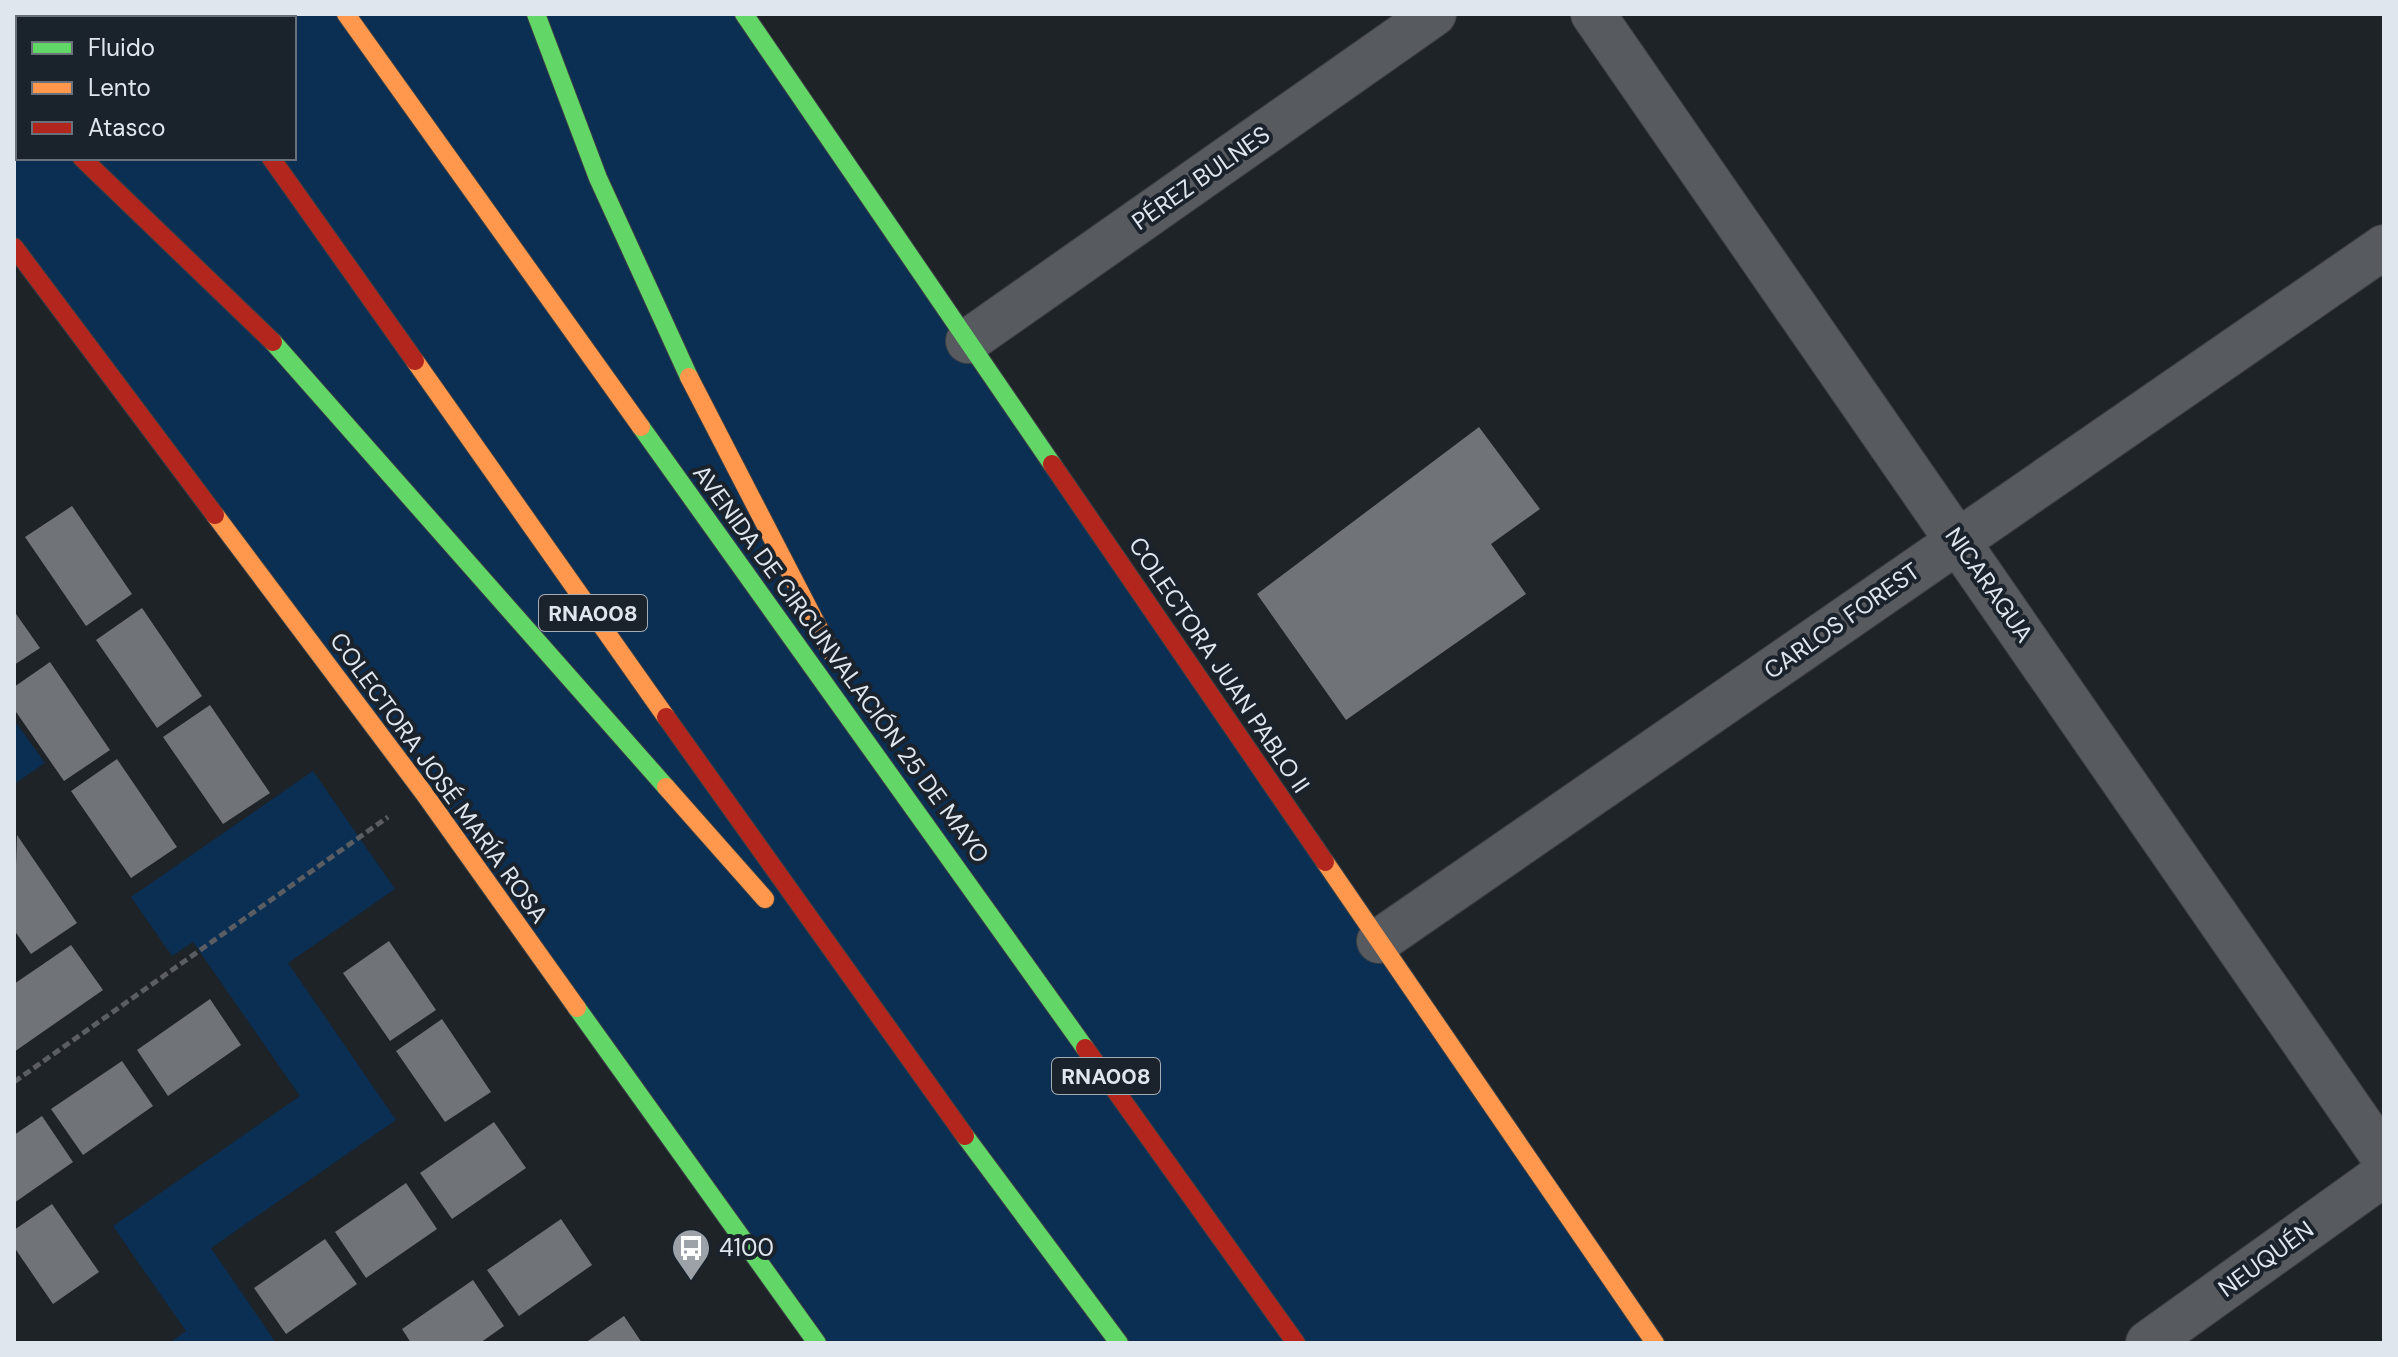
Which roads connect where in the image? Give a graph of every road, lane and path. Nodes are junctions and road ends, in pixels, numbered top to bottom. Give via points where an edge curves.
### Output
1 (346, 14) edge
2 (536, 14) edge
3 (744, 14) edge
4 (1434, 14) edge
5 (1593, 14) edge
6 (84, 160) edge
7 (272, 160) edge
8 (2384, 247) edge
9 (18, 259) edge
10 (968, 341) junction
11 (1958, 540) junction
12 (423, 792) junction
13 (915, 809) junction
14 (779, 914) dead end
15 (800, 938) dead end
16 (1379, 941) junction
17 (915, 1069) junction
18 (14, 1082) edge
19 (2384, 1158) edge
20 (2384, 1174) edge
21 (810, 1341) edge
22 (1119, 1343) edge
23 (1296, 1343) edge
24 (1655, 1343) edge
25 (2148, 1343) edge

1 - 13 main road, AVENIDA DE CIRCUNVALACIÓN 25 DE MAYO / RNA008
2 - 13 main road via 564,97 668,332
3 - 10 main road, COLECTORA JUAN PABLO II
4 - 10 street, PÉREZ BULNES
5 - 11 street, NICARAGUA
6 - 14 main road via 252,318
7 - 17 main road, RNA008
8 - 11 street, CARLOS FOREST
9 - 12 main road, COLECTORA JOSÉ MARÍA ROSA
10 - 16 main road, COLECTORA JUAN PABLO II
11 - 16 street, CARLOS FOREST
11 - 19 street, NICARAGUA
12 - 18 path
12 - 21 main road, COLECTORA JOSÉ MARÍA ROSA
13 - 23 main road, AVENIDA DE CIRCUNVALACIÓN 25 DE MAYO / RNA008
15 - 17 main road
16 - 24 main road, COLECTORA JUAN PABLO II
17 - 22 main road, RNA008
20 - 25 street, NEUQUÉN

